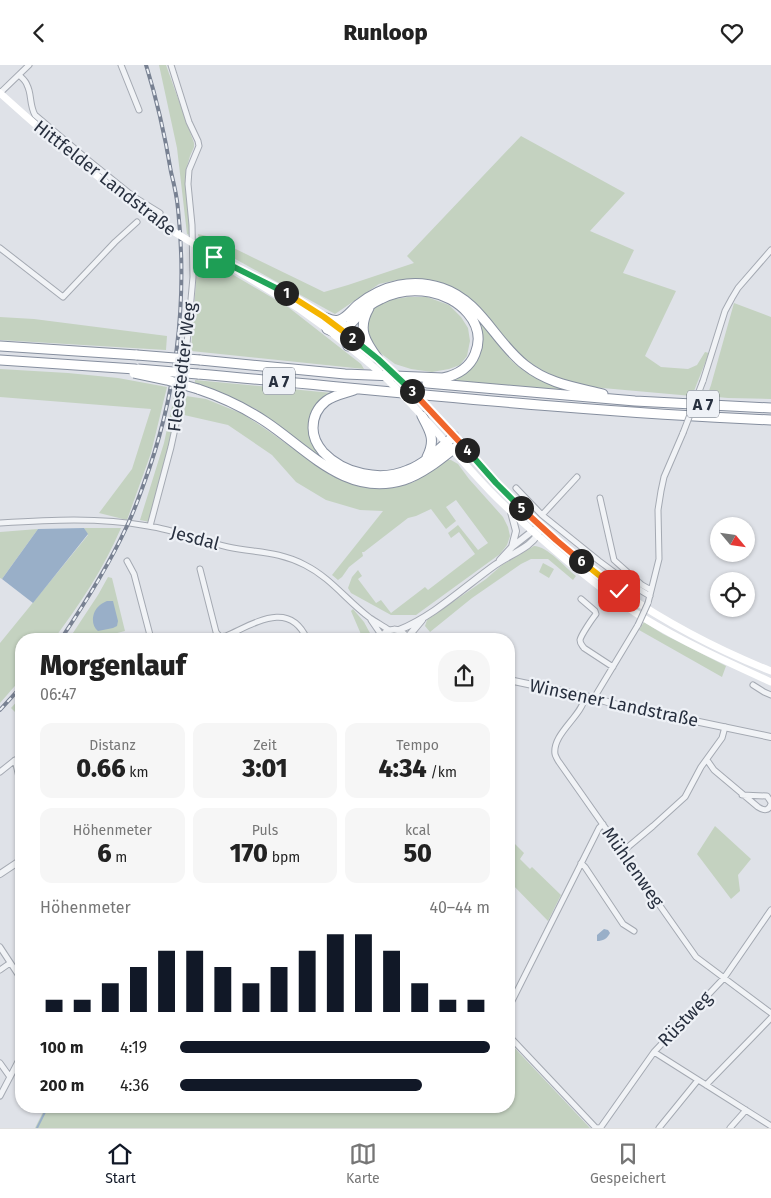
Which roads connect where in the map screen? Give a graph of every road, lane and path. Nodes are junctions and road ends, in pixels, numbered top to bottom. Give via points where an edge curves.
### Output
1 (29, 65) edge
2 (121, 65) edge
3 (171, 65) edge
4 (19, 75) junction
5 (0, 93) edge
6 (139, 110) dead end
7 (160, 213) dead end
8 (137, 222) dead end
9 (0, 248) edge
10 (771, 250) edge
11 (214, 257) junction
12 (370, 305) junction
13 (324, 317) junction
14 (345, 317) junction
15 (327, 329) junction
16 (343, 331) junction
17 (0, 346) edge
18 (348, 346) junction
19 (378, 359) junction
20 (0, 361) edge
21 (134, 371) junction
22 (345, 374) junction
23 (359, 389) junction
24 (635, 401) junction
25 (771, 408) edge
26 (422, 415) junction
27 (771, 420) edge
28 (454, 436) junction
29 (461, 443) junction
30 (449, 446) junction
31 (426, 459) junction
32 (577, 477) dead end
33 (516, 488) dead end
34 (600, 498) dead end
35 (512, 512) junction
36 (542, 515) junction
37 (0, 523) edge
38 (150, 526) junction
39 (541, 527) junction
40 (534, 533) junction
41 (512, 547) junction
42 (127, 561) dead end
43 (495, 565) junction
44 (200, 569) dead end
45 (650, 593) junction
46 (581, 599) dead end
47 (648, 606) junction
48 (428, 614) junction
49 (369, 617) junction
50 (389, 630) junction
51 (399, 630) junction
52 (149, 633) edge
53 (217, 633) edge
54 (233, 633) edge
55 (303, 633) edge
56 (379, 633) edge
57 (386, 633) edge
58 (403, 633) edge
59 (412, 633) edge
60 (613, 667) junction
61 (771, 671) edge
62 (515, 681) edge
63 (771, 682) edge
64 (752, 685) dead end
65 (771, 695) edge
66 (585, 697) junction
67 (594, 698) junction
68 (722, 726) junction
69 (771, 737) edge
70 (707, 760) junction
71 (15, 761) edge
72 (0, 772) edge
73 (742, 795) junction
74 (771, 803) edge
75 (603, 824) junction
76 (622, 852) junction
77 (581, 863) junction
78 (15, 864) edge
79 (0, 874) edge
80 (771, 910) edge
81 (634, 931) dead end
82 (0, 947) edge
83 (10, 963) junction
84 (0, 970) edge
85 (15, 970) edge
86 (724, 978) junction
87 (515, 995) edge
88 (771, 1013) edge
89 (771, 1018) edge
90 (515, 1042) edge
91 (654, 1052) junction
92 (0, 1063) edge
93 (15, 1067) edge
94 (10, 1077) junction
95 (698, 1080) junction
96 (706, 1085) junction
97 (0, 1096) edge
98 (746, 1110) junction
99 (771, 1126) edge
100 (598, 1128) edge
101 (660, 1128) edge
102 (730, 1128) edge

1 - 4 street
2 - 6 street
3 - 38 street, Fleestedter Weg via 198,141 188,184 193,277 179,410
4 - 5 street
4 - 7 street, Hittfelder Landstraße via 29,88 35,115 111,179
5 - 11 main road, Hittfelder Landstraße, bridge via 144,212
8 - 9 street via 63,297
10 - 45 street, bridge via 738,288 725,311 703,381 664,477 658,510 659,559
11 - 13 main road, Hittfelder Landstraße via 273,286
11 - 15 main road, Hittfelder Landstraße
12 - 16 highway
12 - 19 highway via 363,331
12 - 22 highway via 404,291 443,296 463,308 472,318 477,329 477,350 464,369 443,378
13 - 14 highway via 337,321
13 - 16 main road, Hittfelder Landstraße
14 - 16 highway
14 - 24 highway via 363,301 393,286 419,283 442,288 470,304 508,349 541,376
15 - 16 highway
15 - 18 main road, Hittfelder Landstraße
16 - 18 highway
16 - 19 main road, Hittfelder Landstraße
17 - 22 highway, A 7, bridge
18 - 26 main road, Hittfelder Landstraße, bridge
19 - 28 main road, Hittfelder Landstraße, bridge
20 - 21 highway, A 7
21 - 23 highway, A 7, bridge
21 - 30 highway, bridge via 216,395 254,414 325,466 358,481 378,484 403,480 423,471
22 - 24 highway, A 7
23 - 27 highway, A 7 via 556,407
23 - 31 highway via 334,396 315,415 313,432 326,455 350,470 382,476 409,470
24 - 25 highway, A 7
26 - 30 main road, Hittfelder Landstraße
26 - 31 highway via 432,443
28 - 29 main road, Hittfelder Landstraße
28 - 30 highway
29 - 30 highway
29 - 39 main road, Hittfelder Landstraße
30 - 31 highway
30 - 35 main road, Hittfelder Landstraße
32 - 36 street
33 - 36 street
34 - 45 street via 614,560
35 - 40 main road, Hittfelder Landstraße
35 - 41 street via 516,531
36 - 45 street via 599,561
37 - 38 street, Jesdal via 77,520
38 - 49 street, Jesdal via 230,547 262,551 308,566 328,579
39 - 40 street
39 - 47 main road, Hittfelder Landstraße via 604,579
40 - 41 street
40 - 43 street via 529,544
40 - 63 main road, Hittfelder Landstraße via 602,589 644,618 719,659
41 - 43 street
42 - 52 street via 134,574
43 - 48 street
44 - 53 street
45 - 47 street
46 - 60 street via 596,614 580,641 582,646
47 - 60 street, bridge
47 - 61 main road, Hittfelder Landstraße via 660,616 730,653
48 - 51 street
48 - 59 street
49 - 50 street, Jesdal
49 - 56 street, Jesdal
50 - 51 street
50 - 57 street
51 - 58 street
54 - 55 street via 278,617 289,619
60 - 67 street
62 - 66 street, Winsener Landstraße
64 - 65 street
66 - 67 street, Winsener Landstraße
66 - 75 street, Mühlenweg via 583,705 559,738 555,755
67 - 68 street, Winsener Landstraße
68 - 69 street, Winsener Landstraße
68 - 70 street via 722,738
70 - 73 street
70 - 76 street via 685,797
71 - 72 street
73 - 74 street via 767,796
73 - 74 street via 762,810 768,809
75 - 76 street, Mühlenweg
75 - 77 street
76 - 86 street, Mühlenweg via 696,957
77 - 81 street via 623,924
77 - 87 street
78 - 79 street
80 - 86 street, Rüstweg
82 - 83 street
83 - 84 street
83 - 85 street
86 - 88 street, Mühlenweg
86 - 91 street, Rüstweg
89 - 96 street
90 - 100 street
91 - 95 street
91 - 100 street, Rüstweg
92 - 94 street
93 - 94 street
94 - 97 street
95 - 96 street
95 - 101 street
96 - 98 street
98 - 99 street
98 - 102 street

